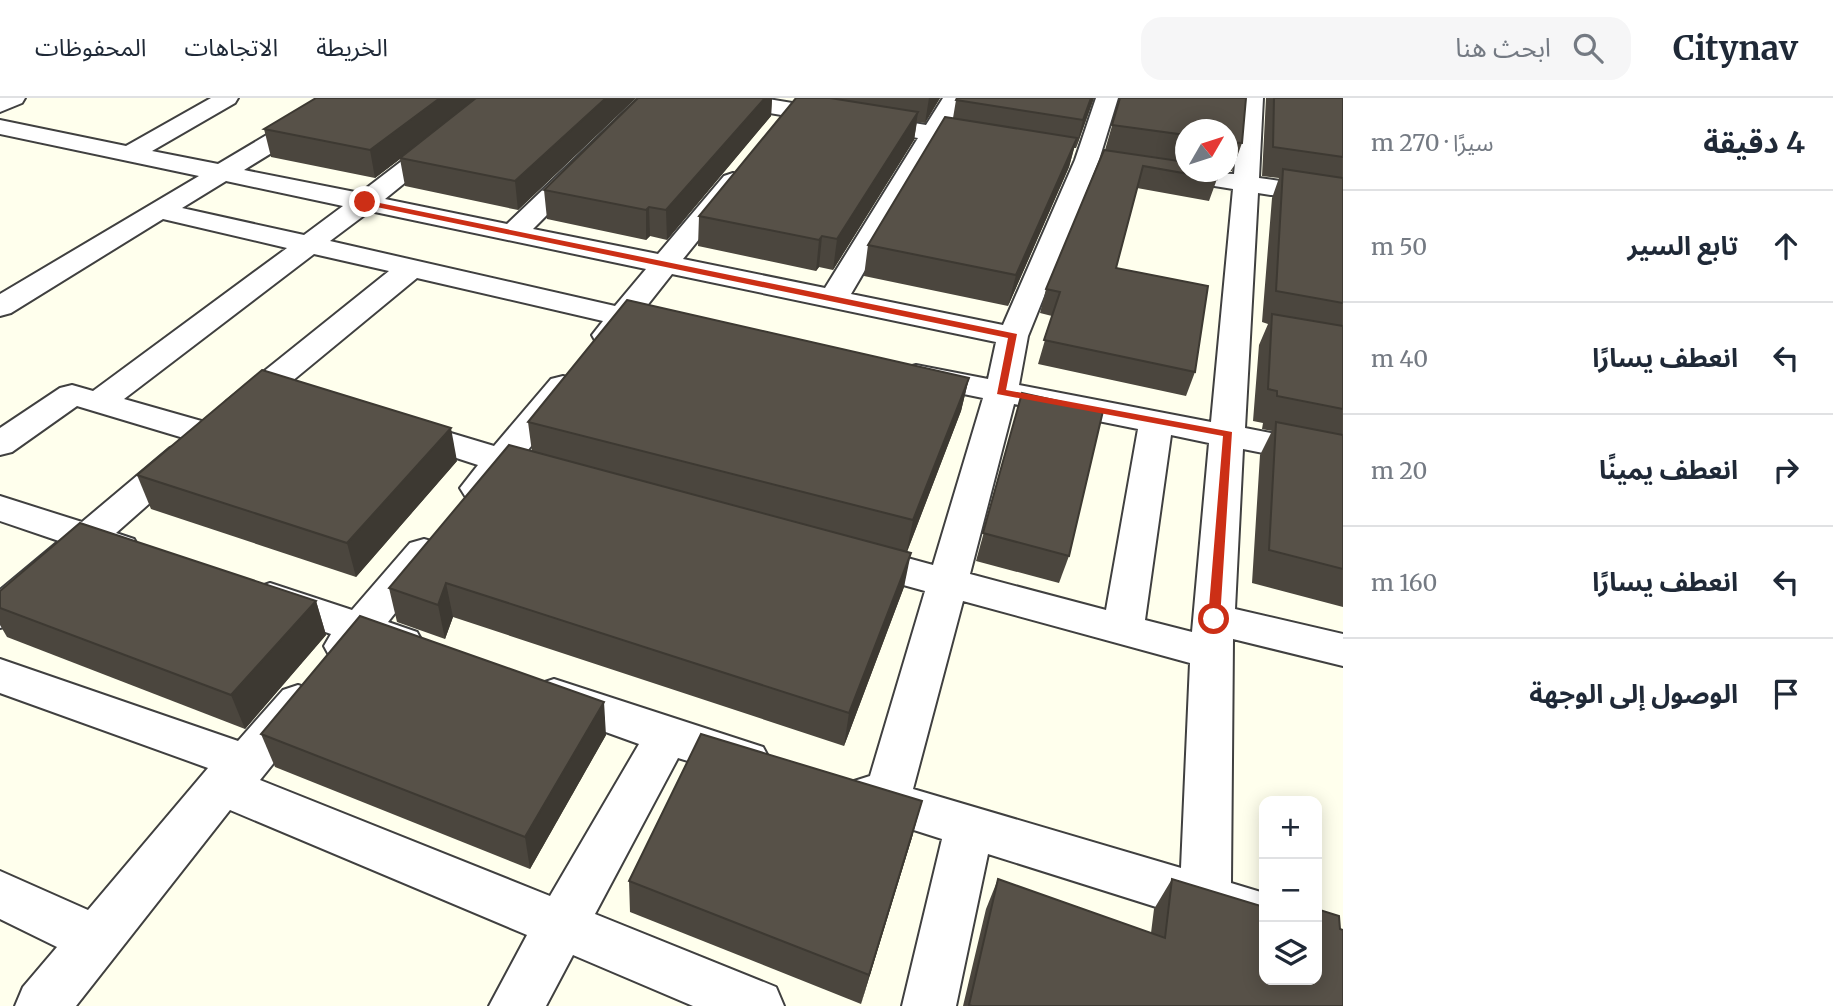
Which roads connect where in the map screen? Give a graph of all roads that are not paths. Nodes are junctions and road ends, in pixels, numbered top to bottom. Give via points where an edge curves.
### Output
1 (14, 98) edge
2 (227, 98) edge
3 (345, 98) edge
4 (498, 98) edge
5 (652, 98) edge
6 (722, 98) edge
7 (954, 98) edge
8 (1107, 98) edge
9 (1252, 98) edge
10 (796, 104) edge
11 (0, 105) edge
12 (0, 127) edge
13 (933, 134) junction
14 (1010, 147) edge
15 (129, 154) junction
16 (1141, 167) edge
17 (222, 173) junction
18 (1247, 182) junction
19 (1343, 198) edge
20 (365, 202) junction
21 (162, 211) junction
22 (513, 233) junction
23 (308, 244) junction
24 (664, 264) junction
25 (411, 268) junction
26 (833, 299) junction
27 (0, 307) edge
28 (622, 317) junction
29 (689, 330) edge
30 (1013, 336) junction
31 (892, 370) edge
32 (266, 387) junction
33 (1001, 392) junction
34 (305, 399) edge
35 (99, 402) junction
36 (370, 419) edge
37 (1156, 420) junction
38 (207, 434) junction
39 (1228, 434) junction
40 (0, 444) edge
41 (1343, 458) edge
42 (501, 461) junction
43 (554, 475) edge
44 (0, 508) edge
45 (88, 537) junction
46 (829, 551) edge
47 (153, 559) edge
48 (947, 583) junction
49 (230, 585) edge
50 (0, 613) edge
51 (360, 628) junction
52 (1123, 630) junction
53 (1213, 636) junction
54 (1343, 650) edge
55 (437, 655) edge
56 (0, 676) edge
57 (514, 682) edge
58 (667, 736) junction
59 (783, 771) edge
60 (234, 774) junction
61 (835, 786) edge
62 (886, 802) junction
63 (969, 827) junction
64 (0, 894) edge
65 (1205, 899) junction
66 (1259, 915) edge
67 (559, 926) junction
68 (98, 940) junction
69 (42, 1006) edge
70 (516, 1006) edge
71 (757, 1006) edge
72 (929, 1006) edge

1 - 11 street
2 - 15 street
3 - 17 street
4 - 20 street
5 - 22 street
6 - 10 street
7 - 13 street
8 - 30 street via 1088,159
9 - 18 street
10 - 13 street
10 - 24 street
12 - 15 street
13 - 14 street
13 - 26 street
15 - 17 street
16 - 18 street
17 - 20 street
17 - 21 street
18 - 19 street
18 - 39 street via 1249,331
20 - 22 street
20 - 23 street
21 - 23 street
21 - 27 street
22 - 24 street
23 - 25 street
23 - 35 street
24 - 26 street
24 - 28 street
25 - 28 street
25 - 32 street
26 - 30 street
28 - 29 street
28 - 42 street
30 - 33 street
31 - 33 street
32 - 34 street
32 - 38 street
33 - 37 street
33 - 48 street
35 - 38 street
35 - 40 street via 72,395
36 - 42 street
37 - 39 street
37 - 52 street
38 - 45 street
39 - 41 street
39 - 53 street
42 - 43 street
42 - 51 street
44 - 45 street
45 - 47 street
45 - 50 street
46 - 48 street
48 - 52 street
48 - 62 street
49 - 51 street
51 - 55 street
51 - 60 street
52 - 53 street
53 - 54 street
53 - 65 street
56 - 60 street
57 - 58 street
58 - 59 street
58 - 67 street
60 - 67 street
60 - 68 street
61 - 62 street
62 - 63 street
63 - 65 street
63 - 72 street
64 - 68 street
65 - 66 street
67 - 70 street
67 - 71 street
68 - 69 street

